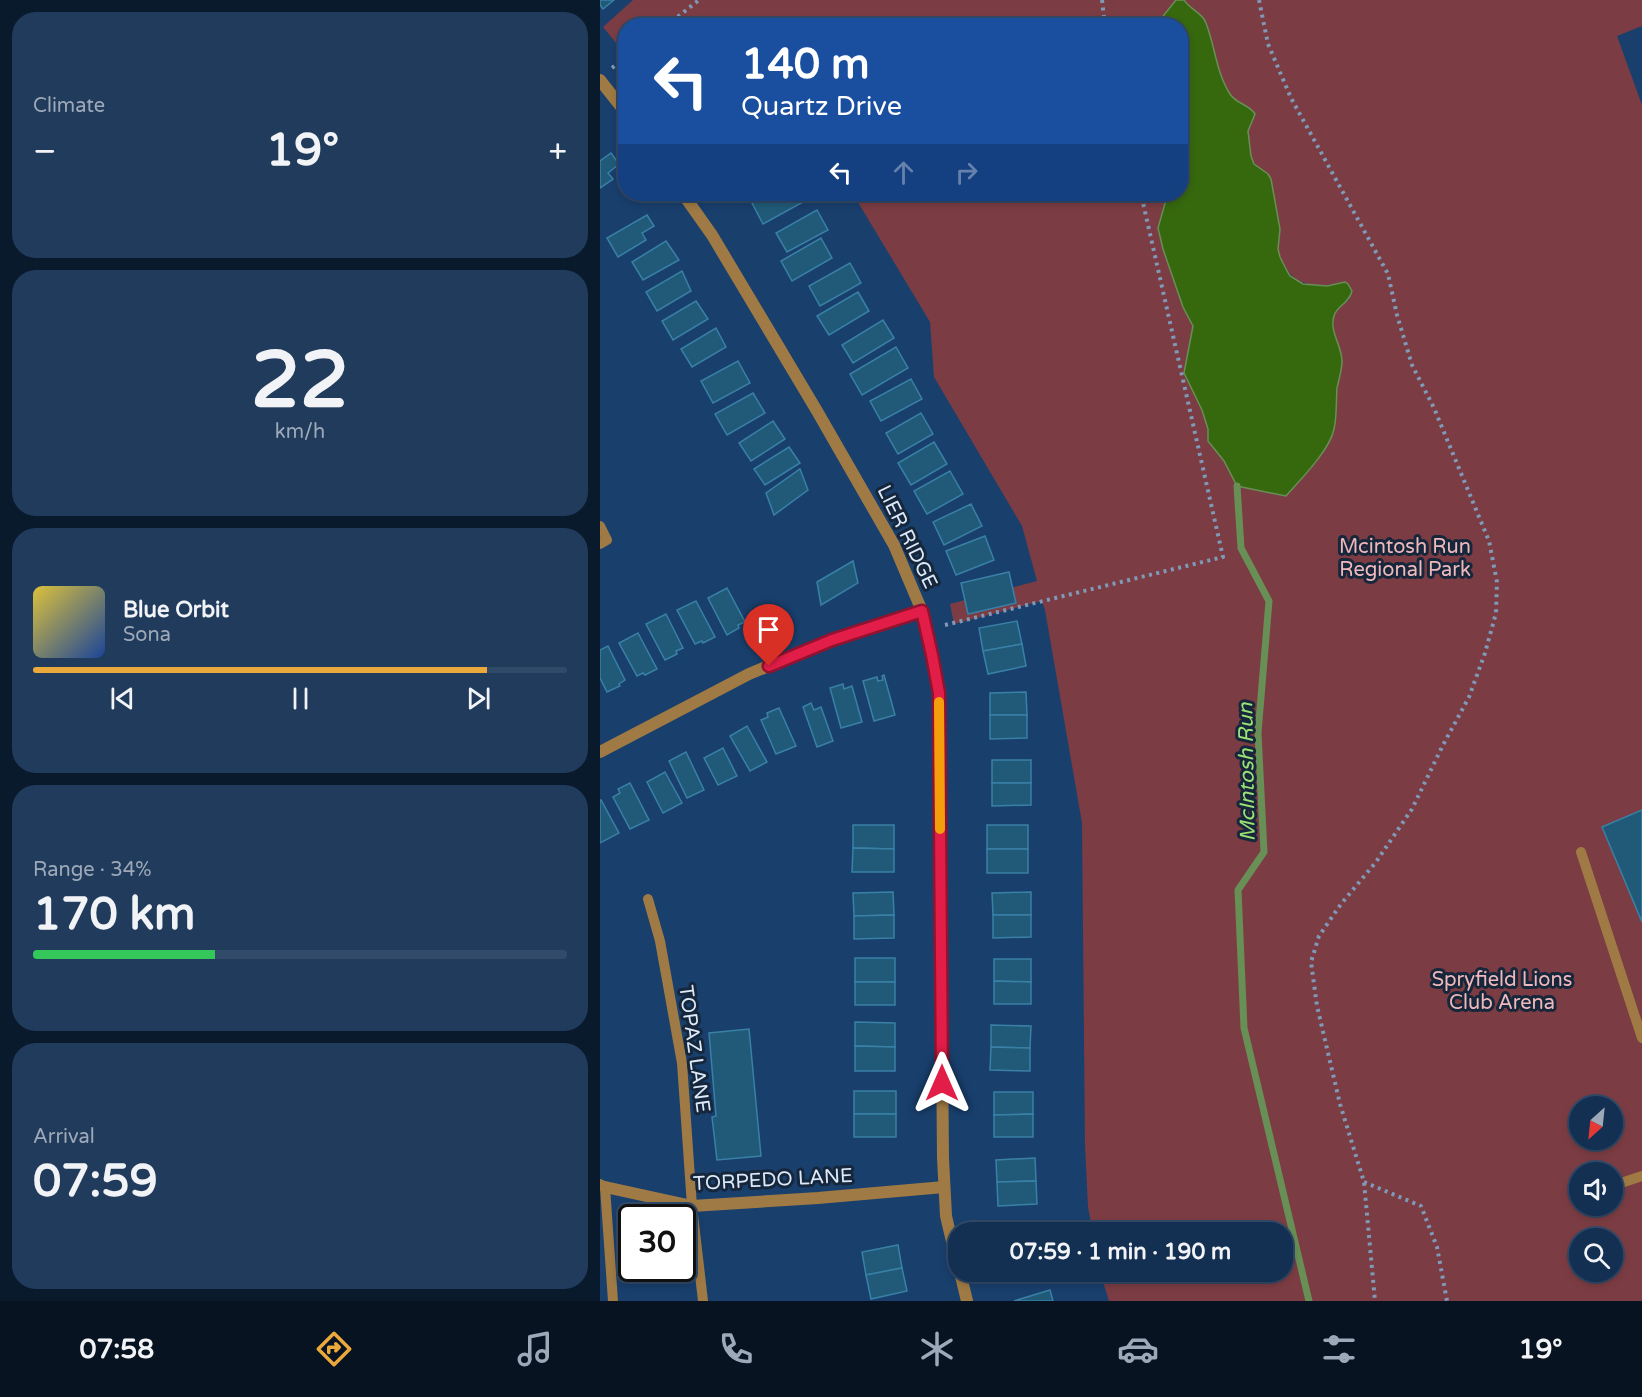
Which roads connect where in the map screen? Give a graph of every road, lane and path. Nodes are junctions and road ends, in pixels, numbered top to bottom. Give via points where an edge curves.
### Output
1 (699, 0) edge
2 (1102, 0) edge
3 (1259, 0) edge
4 (676, 18) edge
5 (1104, 18) edge
6 (600, 80) edge
7 (618, 103) edge
8 (688, 201) edge
9 (1143, 201) edge
10 (600, 526) edge
11 (600, 544) edge
12 (922, 611) junction
13 (945, 625) dead end
14 (600, 752) edge
15 (1581, 852) dead end
16 (648, 899) dead end
17 (1642, 1038) edge
18 (1642, 1176) edge
19 (1364, 1182) junction
20 (1623, 1182) edge
21 (602, 1186) edge
22 (944, 1187) junction
23 (683, 1204) edge
24 (692, 1204) edge
25 (696, 1206) edge
26 (948, 1224) edge
27 (696, 1241) edge
28 (962, 1282) edge
29 (613, 1301) edge
30 (703, 1301) edge
31 (967, 1301) edge
32 (1375, 1301) edge
33 (1447, 1301) edge

1 - 4 path
2 - 5 path
3 - 19 path via 1268,44 1291,98 1388,274 1412,365 1489,541 1497,582 1496,613 1469,697 1412,809 1341,904 1320,936 1311,962 1319,1017
6 - 7 street
8 - 12 street, LIER RIDGE via 712,235 894,545
9 - 13 path via 1223,557
10 - 11 lane via 608,540
12 - 14 street via 832,640 749,674
12 - 22 street, LIER RIDGE via 939,702
15 - 17 lane
16 - 24 lane, TOPAZ LANE via 660,941 682,1063
18 - 20 lane
19 - 32 path
19 - 33 path via 1421,1206 1437,1247
21 - 23 street, TORPEDO LANE
21 - 29 lane
22 - 25 street, TORPEDO LANE
22 - 26 street, LIER RIDGE
27 - 30 lane, TOPAZ LANE
28 - 31 street

